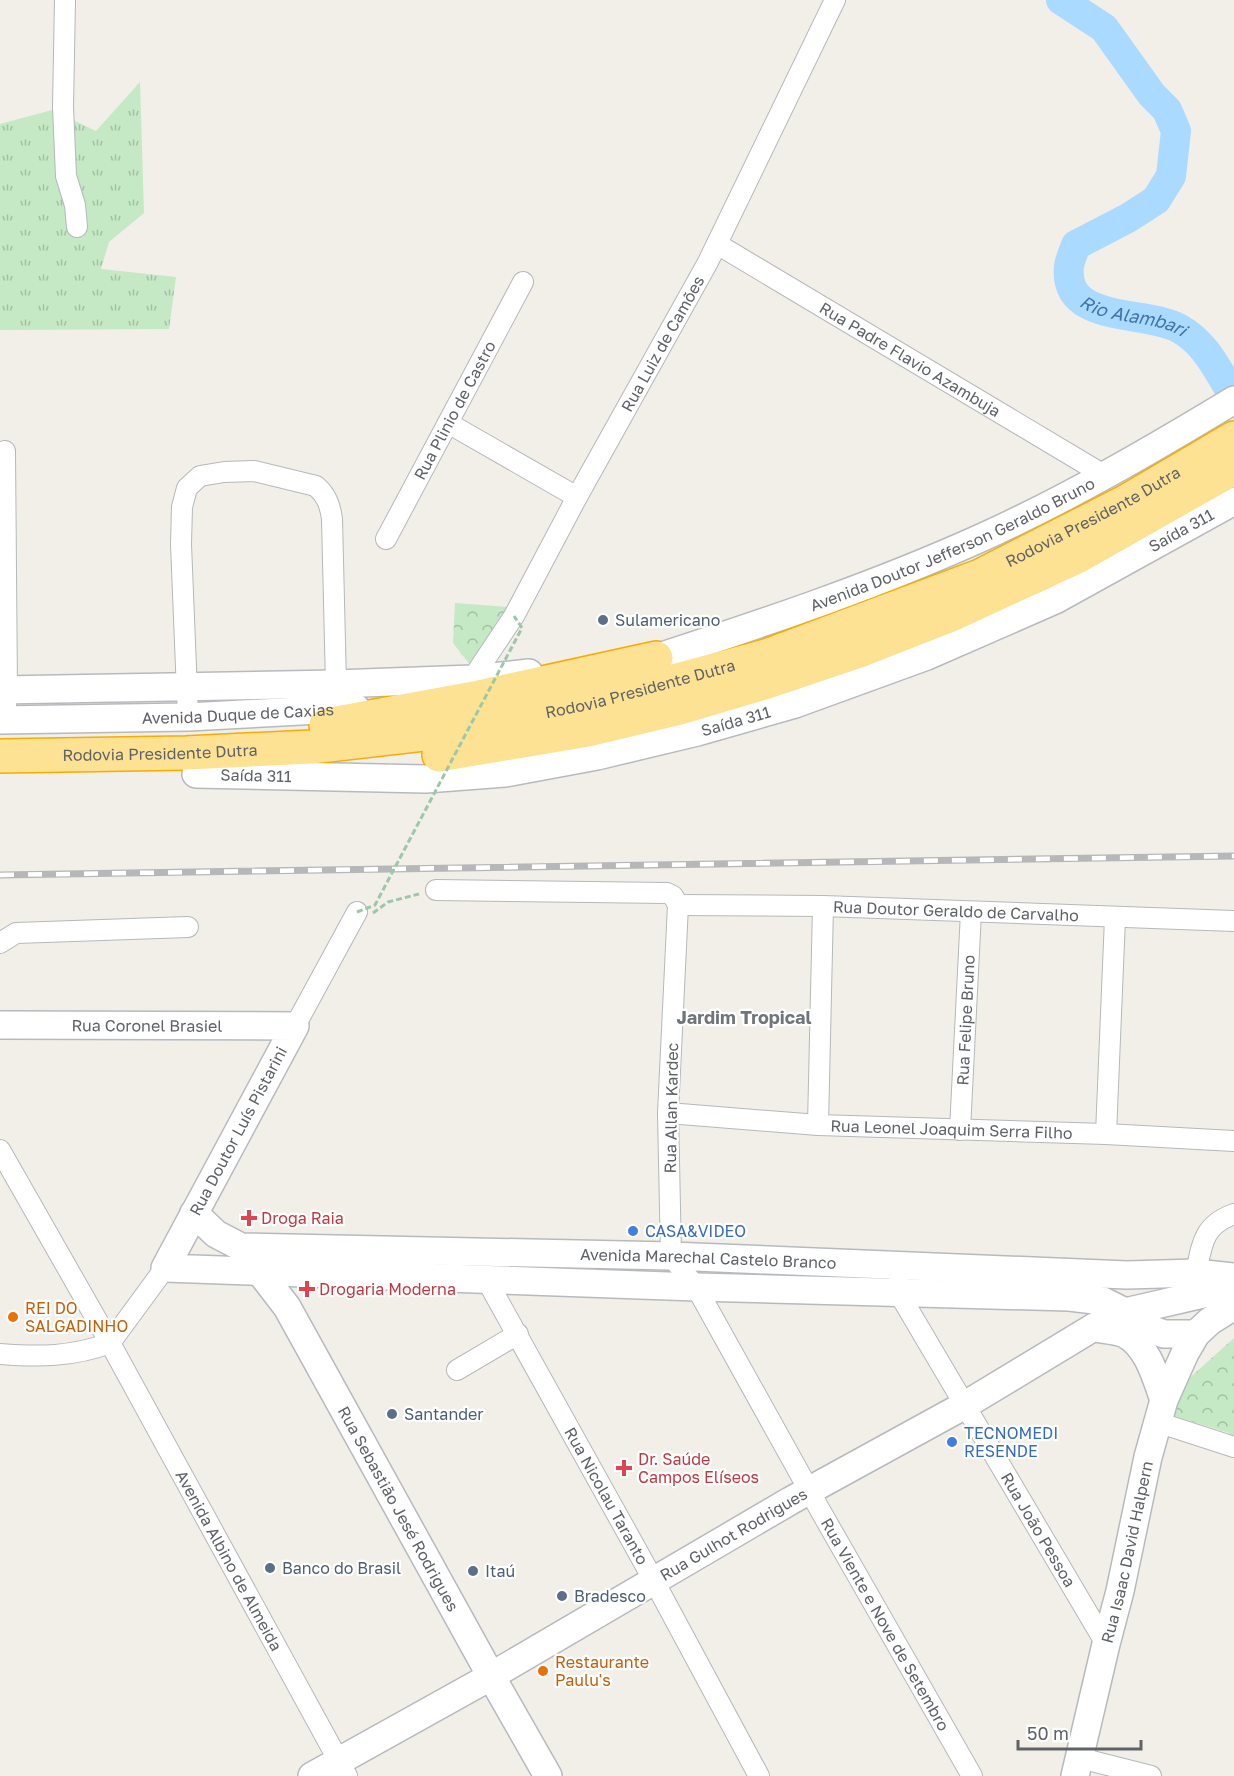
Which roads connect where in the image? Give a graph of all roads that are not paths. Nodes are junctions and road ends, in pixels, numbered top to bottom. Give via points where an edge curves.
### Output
1 (66, 0) edge
2 (835, 0) edge
3 (77, 227) dead end
4 (717, 244) junction
5 (523, 282) dead end
6 (1234, 400) edge
7 (448, 423) junction
8 (4, 451) dead end
9 (1230, 455) edge
10 (1104, 475) junction
11 (577, 497) junction
12 (1234, 501) edge
13 (387, 539) dead end
14 (656, 658) junction
15 (472, 679) junction
16 (336, 684) junction
17 (188, 688) junction
18 (3, 690) edge
19 (189, 717) junction
20 (3, 719) edge
21 (0, 756) edge
22 (191, 763) junction
23 (0, 777) edge
24 (436, 890) road end
25 (672, 899) junction
26 (824, 906) junction
27 (357, 912) road end
28 (971, 912) junction
29 (1115, 918) junction
30 (1234, 921) edge
31 (188, 927) dead end
32 (0, 944) edge
33 (0, 1025) edge
34 (295, 1026) junction
35 (668, 1113) junction
36 (818, 1125) junction
37 (960, 1130) junction
38 (1106, 1134) junction
39 (1234, 1141) edge
40 (0, 1150) edge
41 (194, 1213) junction
42 (1234, 1214) edge
43 (241, 1247) junction
44 (672, 1256) junction
45 (165, 1268) junction
46 (259, 1271) junction
47 (1196, 1273) junction
48 (1234, 1277) edge
49 (486, 1279) junction
50 (898, 1279) junction
51 (696, 1287) junction
52 (1234, 1287) edge
53 (1234, 1306) edge
54 (1125, 1312) junction
55 (1094, 1327) junction
56 (518, 1334) junction
57 (1196, 1334) junction
58 (110, 1343) junction
59 (0, 1354) edge
60 (457, 1370) dead end
61 (965, 1405) junction
62 (1161, 1411) junction
63 (1234, 1447) edge
64 (810, 1490) junction
65 (654, 1581) junction
66 (1106, 1644) junction
67 (491, 1676) junction
68 (1077, 1767) edge
69 (343, 1768) edge
70 (312, 1776) edge
71 (548, 1776) edge
72 (759, 1776) edge
73 (972, 1776) edge
74 (1151, 1776) edge

1 - 3 street via 66,176
2 - 4 street, Rua Luiz de Camões
4 - 10 street, Rua Padre Flavio Azambuja
4 - 11 street, Rua Luiz de Camões
5 - 7 street, Rua Plinio de Castro
6 - 10 street, Avenida Doutor Jefferson Geraldo Bruno
7 - 11 street
7 - 13 street, Rua Plinio de Castro
8 - 18 street
9 - 22 highway, Rodovia Presidente Dutra via 1079,556 1002,592 862,650 680,708 588,730 373,763
10 - 14 street, Avenida Doutor Jefferson Geraldo Bruno via 985,536 888,578
11 - 15 street, Rua Luiz de Camões via 514,616
12 - 22 street, Saída 311 via 1055,600 927,656 795,704 697,732 505,774 426,779
14 - 15 street, Avenida Duque de Caxias
14 - 22 highway via 474,698 260,735
15 - 16 street, Avenida Duque de Caxias
15 - 19 street, Avenida Duque de Caxias via 451,692 408,702
16 - 17 street, Avenida Duque de Caxias
16 - 17 street via 329,502 316,486 254,471 200,476 187,488 181,544
17 - 18 street, Avenida Duque de Caxias
17 - 19 street
18 - 20 street
19 - 20 street, Avenida Duque de Caxias
21 - 22 highway, Rodovia Presidente Dutra
22 - 23 highway, Rodovia Presidente Dutra
24 - 25 street, Rua Doutor Geraldo de Carvalho
25 - 26 street, Rua Doutor Geraldo de Carvalho
25 - 35 street, Rua Allan Kardec
26 - 28 street, Rua Doutor Geraldo de Carvalho
26 - 36 street
27 - 34 street, Rua Doutor Luís Pistarini
28 - 29 street, Rua Doutor Geraldo de Carvalho
28 - 37 street, Rua Felipe Bruno
29 - 30 street, Rua Doutor Geraldo de Carvalho
29 - 38 street
31 - 32 street via 16,933
33 - 34 street, Rua Coronel Brasiel
34 - 41 street, Rua Doutor Luís Pistarini
35 - 36 street, Rua Leonel Joaquim Serra Filho
35 - 44 street, Rua Allan Kardec
36 - 37 street, Rua Leonel Joaquim Serra Filho
37 - 38 street, Rua Leonel Joaquim Serra Filho
38 - 39 street, Rua Leonel Joaquim Serra Filho
40 - 58 street, Avenida Albino de Almeida
41 - 43 street, Avenida Marechal Castelo Branco via 216,1234
41 - 45 street, Rua Doutor Luís Pistarini
42 - 47 street via 1209,1230 1202,1242
43 - 44 street, Avenida Marechal Castelo Branco
43 - 46 street, Rua Sebastião Jesé Rodrigues
44 - 50 street, Avenida Marechal Castelo Branco
44 - 51 street, Rua Viente e Nove de Setembro
45 - 46 street, Avenida Marechal Castelo Branco
45 - 58 street, Rua Doutor Luís Pistarini
46 - 49 street, Avenida Marechal Castelo Branco
46 - 67 street, Rua Sebastião Jesé Rodrigues via 287,1307
47 - 48 street, Avenida Marechal Castelo Branco
47 - 50 street, Avenida Marechal Castelo Branco
49 - 51 street, Avenida Marechal Castelo Branco
49 - 56 street, Rua Nicolau Taranto
50 - 51 street, Avenida Marechal Castelo Branco
50 - 54 street, Avenida Marechal Castelo Branco via 1083,1298 1103,1301
50 - 61 street, Rua João Pessoa
51 - 64 street, Rua Viente e Nove de Setembro
52 - 54 street, Rua Gulhot Rodrigues
53 - 57 street
54 - 55 street, Rua Gulhot Rodrigues
54 - 57 street, Avenida Marechal Castelo Branco via 1164,1334
55 - 61 street, Rua Gulhot Rodrigues
55 - 62 street via 1124,1334 1135,1342 1153,1370
56 - 60 street
56 - 65 street, Rua Nicolau Taranto
57 - 62 street, Rua Isaac David Halpern
58 - 59 street via 87,1351 41,1357
58 - 69 street, Avenida Albino de Almeida
61 - 64 street, Rua Gulhot Rodrigues
61 - 66 street, Rua João Pessoa
62 - 63 street
62 - 66 street, Rua Isaac David Halpern
64 - 65 street, Rua Gulhot Rodrigues
64 - 73 street, Rua Viente e Nove de Setembro
65 - 67 street, Rua Gulhot Rodrigues
65 - 72 street, Rua Nicolau Taranto
66 - 68 street, Rua Isaac David Halpern
67 - 69 street, Rua Gulhot Rodrigues
67 - 71 street, Rua Sebastião Jesé Rodrigues
68 - 74 street
69 - 70 street, Rua Gulhot Rodrigues

